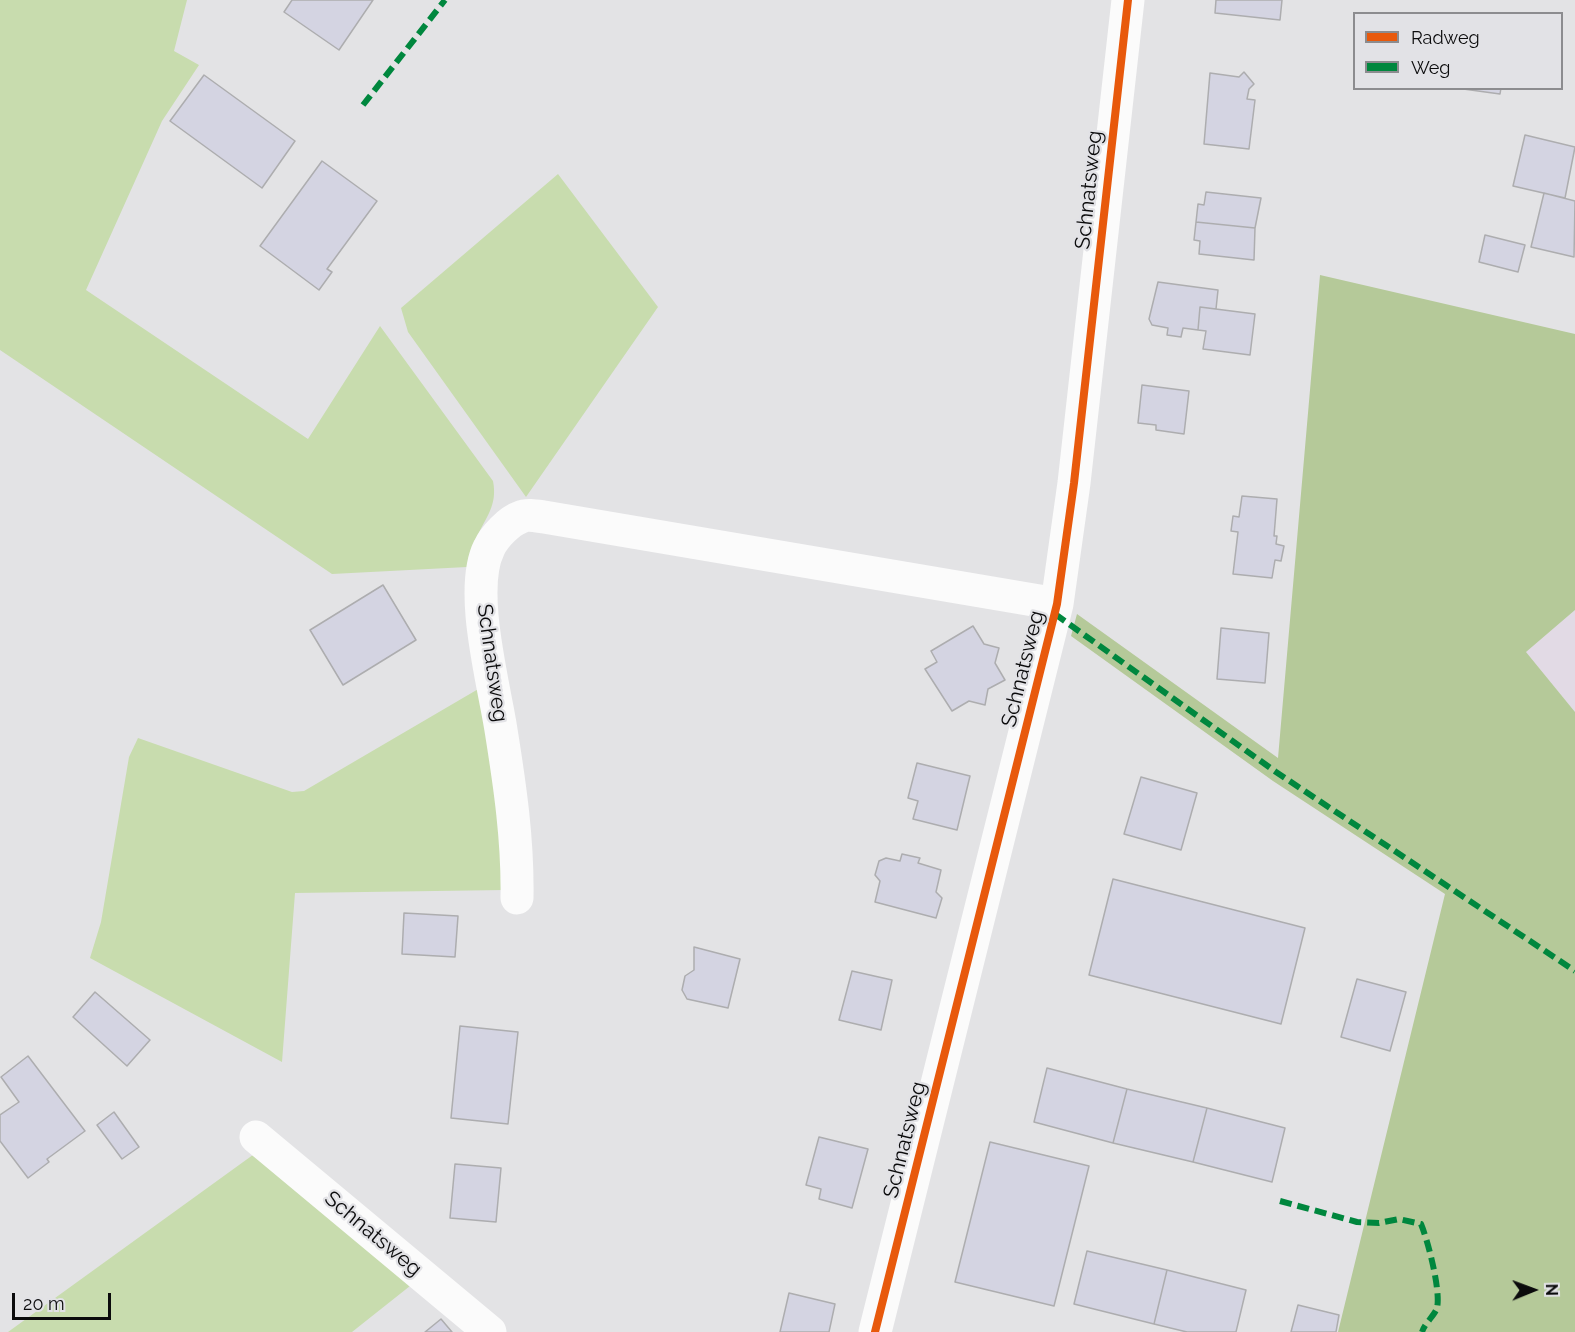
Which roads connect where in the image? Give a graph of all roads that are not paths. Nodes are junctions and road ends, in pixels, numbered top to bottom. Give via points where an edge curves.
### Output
1 (1128, 0) edge
2 (1057, 604) junction
3 (517, 898) dead end
4 (256, 1137) dead end
5 (490, 1332) edge
6 (876, 1332) edge

1 - 2 street, Schnatsweg
2 - 3 street, Schnatsweg via 522,516 504,529 488,549 482,581 486,645 518,854
2 - 6 street, Schnatsweg
4 - 5 street, Schnatsweg

